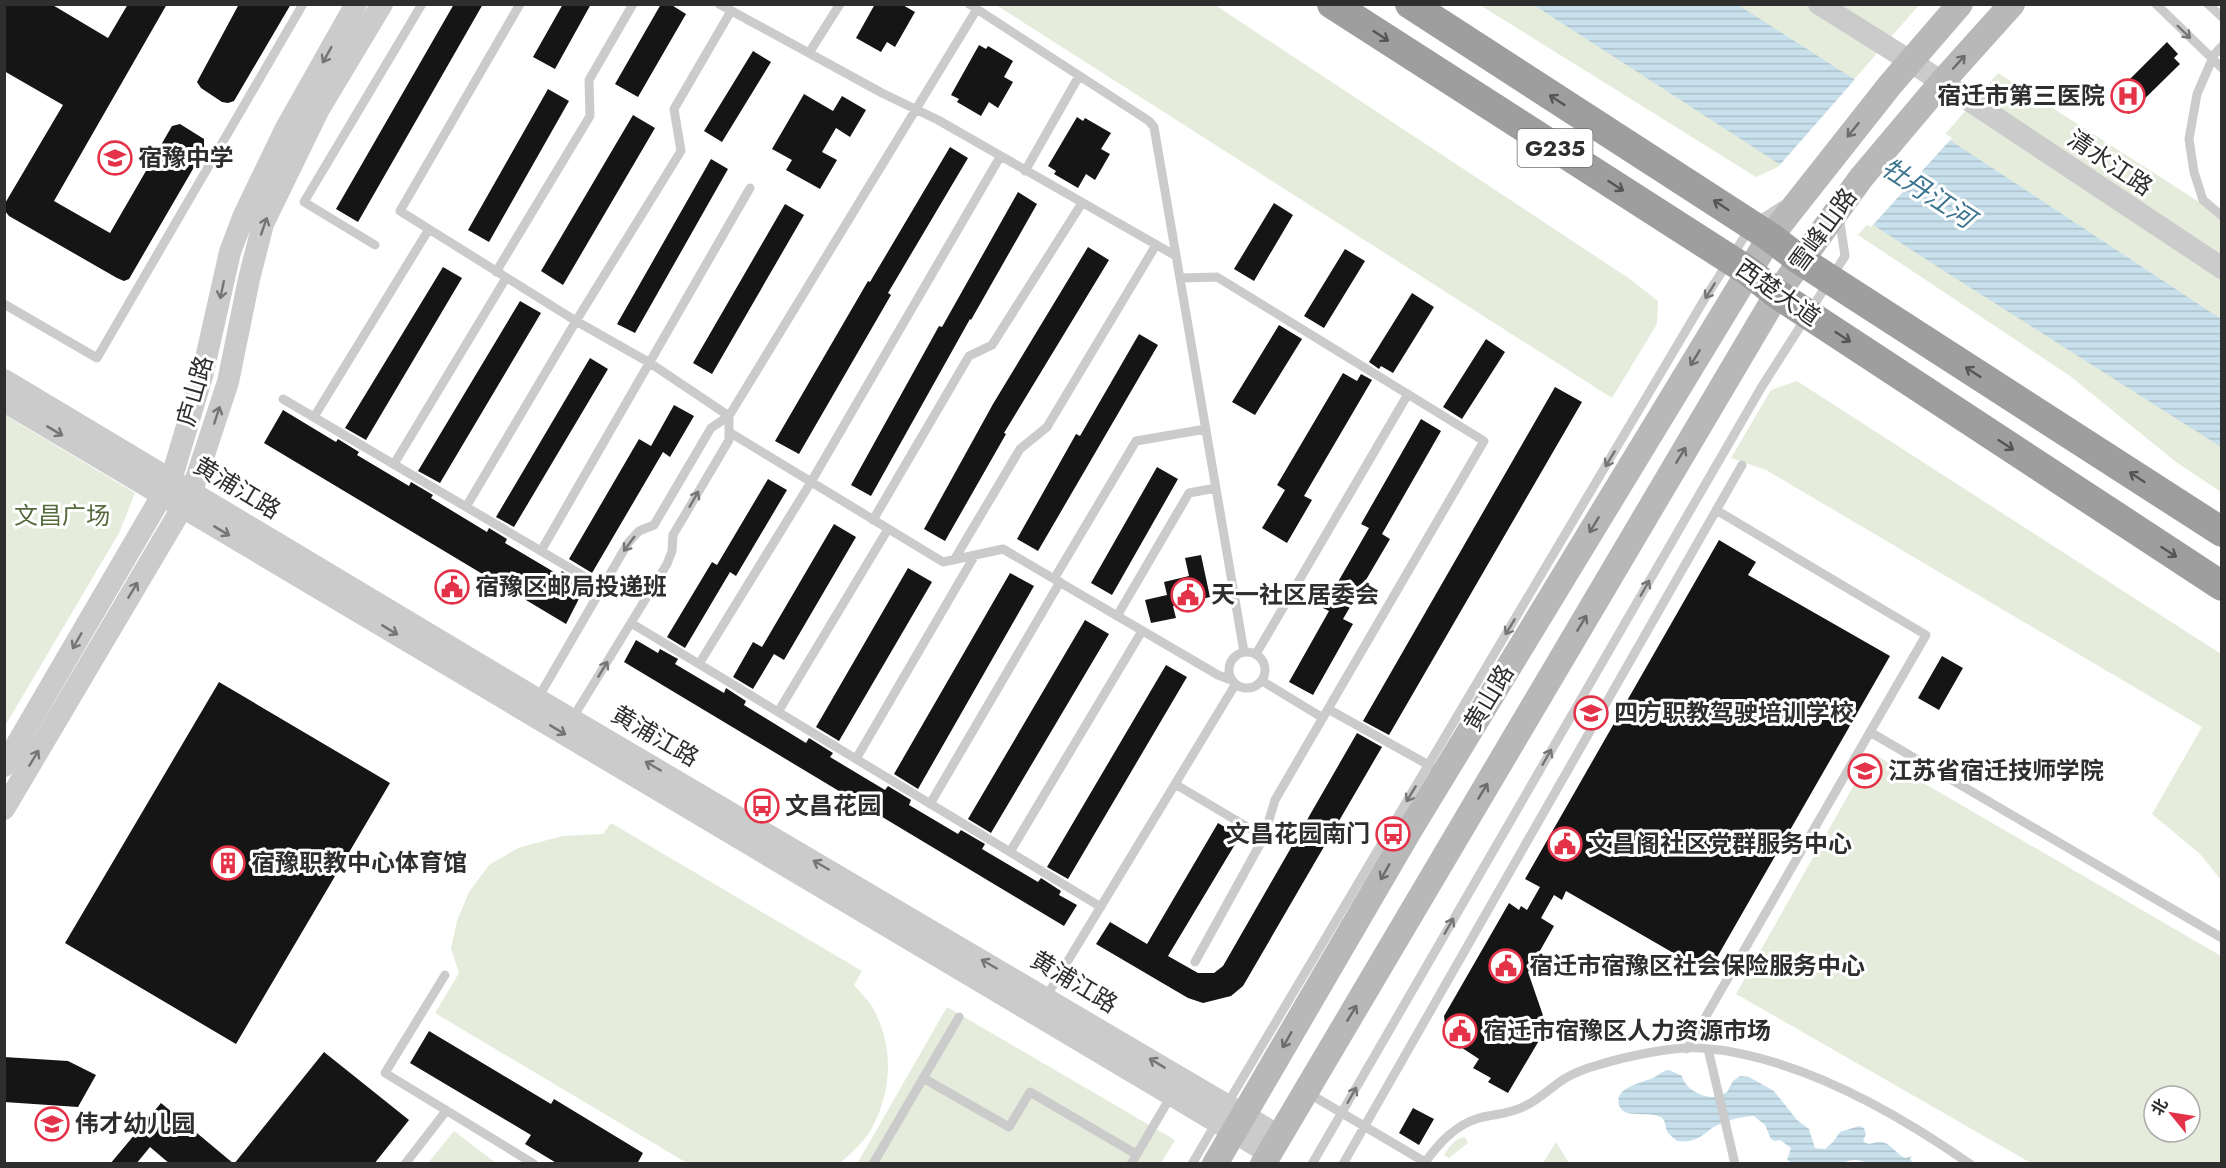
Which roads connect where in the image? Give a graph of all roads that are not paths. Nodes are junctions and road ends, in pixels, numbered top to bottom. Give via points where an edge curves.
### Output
1 (303, 4) edge
2 (356, 4) edge
3 (382, 4) edge
4 (422, 4) edge
5 (519, 4) edge
6 (633, 4) edge
7 (719, 4) edge
8 (840, 4) edge
9 (1332, 4) edge
10 (1410, 4) edge
11 (1819, 4) edge
12 (1960, 4) edge
13 (2012, 4) edge
14 (2156, 4) edge
15 (2208, 4) edge
16 (973, 7) edge
17 (731, 11) junction
18 (2222, 17) edge
19 (2222, 46) edge
20 (809, 53) junction
21 (2212, 59) junction
22 (1910, 61) junction
23 (2222, 68) edge
24 (1079, 76) junction
25 (1941, 82) junction
26 (916, 111) junction
27 (1000, 157) junction
28 (1025, 171) junction
29 (750, 188) dead end
30 (1082, 203) junction
31 (1838, 208) junction
32 (2222, 216) edge
33 (429, 229) junction
34 (1761, 231) junction
35 (375, 245) dead end
36 (1156, 245) junction
37 (1176, 256) junction
38 (1800, 260) junction
39 (1739, 265) junction
40 (2222, 268) edge
41 (496, 272) junction
42 (506, 278) junction
43 (1180, 278) junction
44 (1830, 279) junction
45 (1777, 294) junction
46 (4, 304) edge
47 (1808, 314) junction
48 (576, 321) junction
49 (650, 363) junction
50 (4, 380) edge
51 (1408, 394) junction
52 (283, 399) dead end
53 (4, 401) edge
54 (314, 417) junction
55 (729, 417) junction
56 (1206, 429) junction
57 (729, 432) junction
58 (394, 464) junction
59 (1742, 465) dead end
60 (811, 482) junction
61 (166, 487) junction
62 (1216, 488) junction
63 (187, 499) junction
64 (466, 507) junction
65 (1716, 510) junction
66 (873, 520) junction
67 (888, 529) junction
68 (2222, 532) edge
69 (541, 550) junction
70 (975, 555) junction
71 (954, 560) junction
72 (1057, 581) junction
73 (2222, 586) edge
74 (602, 587) junction
75 (1117, 616) junction
76 (631, 623) junction
77 (1142, 630) junction
78 (1244, 652) junction
79 (1256, 654) junction
80 (699, 664) junction
81 (1262, 681) junction
82 (1233, 682) junction
83 (537, 699) junction
84 (778, 712) junction
85 (1325, 714) junction
86 (573, 719) junction
87 (1870, 732) junction
88 (856, 759) junction
89 (4, 766) edge
90 (1436, 769) junction
91 (1175, 784) junction
92 (930, 804) junction
93 (4, 809) edge
94 (1264, 837) junction
95 (1010, 852) junction
96 (1101, 907) junction
97 (2222, 938) edge
98 (1195, 962) dead end
99 (445, 975) dead end
100 (1046, 997) junction
101 (959, 1017) dead end
102 (1687, 1049) junction
103 (1708, 1049) junction
104 (923, 1078) junction
105 (1177, 1086) junction
106 (1306, 1092) junction
107 (446, 1111) junction
108 (1341, 1113) junction
109 (1230, 1118) junction
110 (1364, 1126) junction
111 (1271, 1151) edge
112 (1136, 1154) junction
113 (1425, 1162) edge
114 (405, 1164) edge
115 (534, 1164) edge
116 (873, 1164) edge
117 (1131, 1164) edge
118 (1192, 1164) edge
119 (1215, 1164) edge
120 (1312, 1164) edge
121 (1343, 1164) edge
122 (1735, 1164) edge
123 (1970, 1164) edge

1 - 46 lane via 97,358
2 -> 61 street, 庐山路 via 285,130 244,215 231,252 202,376
63 -> 3 street, 庐山路 via 228,382 263,224 319,109
4 - 35 lane via 304,202
5 - 33 lane via 400,211
6 - 41 lane via 589,80 590,116
7 - 17 lane
8 - 20 lane
9 -> 39 highway, 西楚大道 / G235
34 -> 10 highway, 西楚大道 / G235
11 - 22 street, 清水江路
12 - 22 main road, 雪峰山路
25 -> 13 main road, 雪峰山路
14 -> 21 lane
15 - 18 lane
16 - 24 lane
16 - 26 lane
17 - 20 lane
17 - 48 lane via 674,109 681,151
19 - 21 lane
20 - 26 lane
21 - 23 lane
21 - 32 lane via 2197,94 2189,139 2203,200
22 - 25 street, 清水江路
22 -> 34 main road, 雪峰山路 via 1805,190
24 - 28 lane
24 - 37 lane via 1154,127
25 - 31 main road, 雪峰山路
25 - 40 street, 清水江路
26 - 27 lane
26 - 55 lane
27 - 28 lane
27 - 60 lane
28 - 30 lane
29 - 49 lane
30 - 36 lane
30 - 66 lane via 993,345 969,356
31 - 38 main road, 雪峰山路
31 - 44 lane via 1845,256
33 - 41 lane
33 - 54 lane
34 - 38 highway, G235
34 - 39 main road, 黄山路
36 - 37 lane
36 - 71 lane via 1047,427 1020,449
37 - 43 lane
38 - 44 highway, 西楚大道
38 - 45 main road, 雪峰山路
39 - 45 highway, 西楚大道 / G235
39 -> 90 main road, 黄山路
41 - 42 lane
42 - 48 lane
42 - 58 lane
43 - 51 lane via 1217,277
43 - 56 lane
44 - 47 lane
68 -> 44 highway, 西楚大道
45 - 47 highway, 西楚大道
106 -> 45 main road, 黄山路
47 -> 73 highway, 西楚大道
108 -> 47 lane via 1761,388
48 - 49 lane
48 - 64 lane
49 - 55 lane
49 - 69 lane
50 - 61 street, 黄浦江路
51 - 79 lane
51 - 85 lane via 1484,441
52 - 54 lane
53 -> 61 street, 黄浦江路
54 - 58 lane
55 - 57 lane
55 -> 74 lane via 711,428 654,525 639,531 628,543
56 - 62 lane
56 - 72 lane via 1136,441
57 - 60 lane
76 -> 57 lane via 667,564 673,535 729,440
58 - 64 lane
59 - 65 lane
60 - 66 lane
60 - 80 lane
61 - 63 street, 黄浦江路
61 -> 89 street, 庐山路
62 - 75 lane via 1189,493
62 - 78 lane
63 - 83 street, 黄浦江路
93 -> 63 street, 庐山路
63 -> 105 street, 黄浦江路
64 - 69 lane
65 - 87 lane via 1926,634
65 - 110 lane
66 - 67 lane
67 - 71 lane via 943,562
67 - 84 lane
69 - 74 lane
70 - 71 lane
70 - 72 lane via 1003,549
70 - 88 lane
72 - 75 lane
72 - 92 lane
74 - 83 lane
75 - 77 lane
76 - 80 lane
86 -> 76 lane
77 - 82 lane
77 - 95 lane
78 - 79 lane
78 - 82 lane via 1230,662
79 - 81 lane via 1266,669
80 - 84 lane
81 - 82 lane via 1247,689
81 - 85 lane
82 - 91 lane
83 - 86 street, 黄浦江路
84 - 88 lane
85 - 90 lane
85 - 94 lane via 1275,800
100 -> 86 street, 黄浦江路
87 - 97 lane
87 - 102 lane
88 - 92 lane
90 -> 109 main road, 黄山路
91 - 94 lane
91 - 96 lane
92 - 95 lane
94 - 98 lane
95 - 96 lane
96 - 100 lane
99 - 107 lane via 385,1073
105 -> 100 street, 黄浦江路
101 - 104 lane
102 - 103 lane
102 - 113 lane via 1596,1065 1564,1079 1521,1108 1457,1127
103 - 122 lane
103 - 123 lane via 1788,1066 1926,1133
104 - 112 lane via 1009,1127 1030,1092
104 - 116 lane
105 - 109 street, 黄浦江路
105 - 112 lane
106 - 108 lane
106 - 111 main road, 黄山路
107 - 114 lane
107 - 115 lane
108 - 110 lane
108 - 120 lane
109 - 111 street, 黄浦江路
109 - 118 lane
109 - 119 main road, 黄山路
110 - 113 lane
110 - 121 lane
112 - 117 lane

